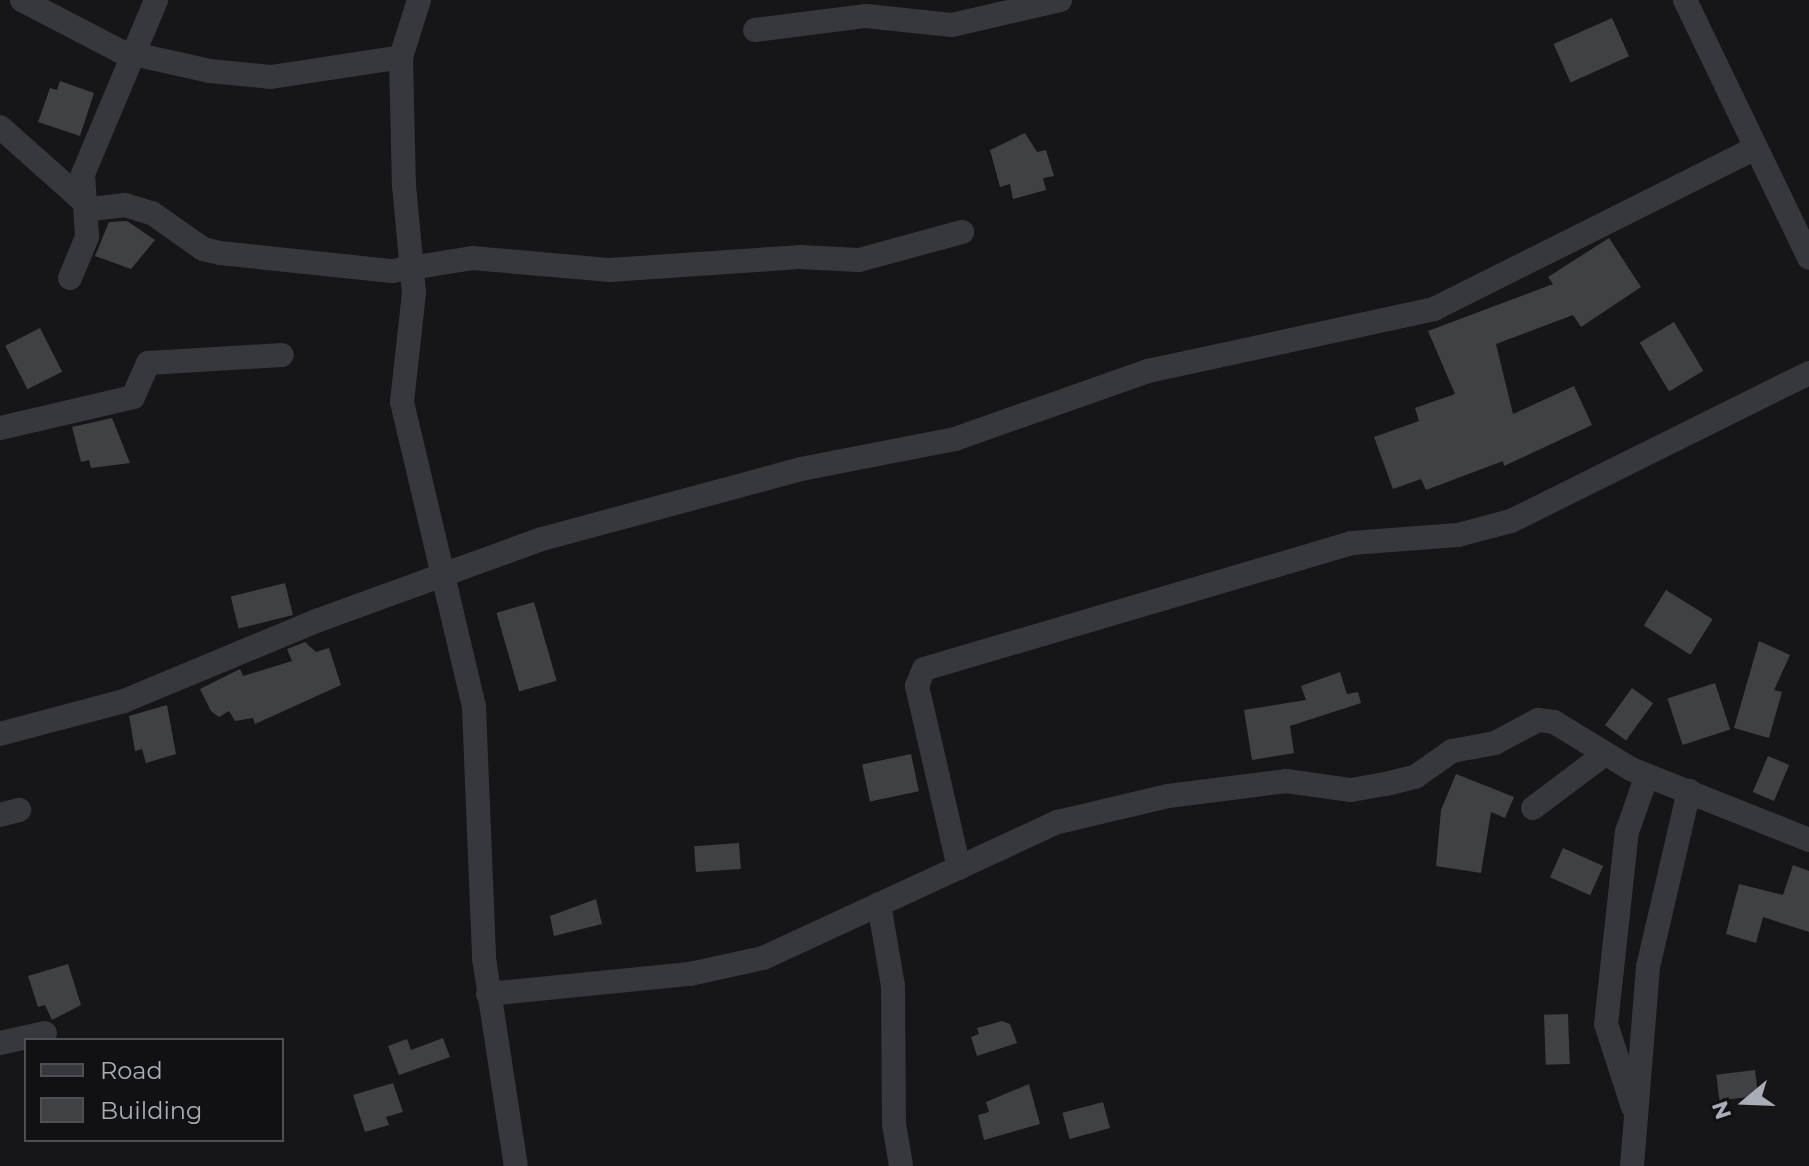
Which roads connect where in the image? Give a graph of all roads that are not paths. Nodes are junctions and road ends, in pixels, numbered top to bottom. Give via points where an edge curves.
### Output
1 (22, 0) edge
2 (156, 0) edge
3 (419, 0) edge
4 (1060, 0) edge
5 (1685, 0) edge
6 (755, 30) dead end
7 (132, 54) junction
8 (401, 57) junction
9 (0, 127) edge
10 (1755, 148) junction
11 (80, 200) junction
12 (962, 232) dead end
13 (1809, 258) edge
14 (413, 268) junction
15 (70, 278) dead end
16 (282, 355) dead end
17 (1809, 373) edge
18 (0, 428) edge
19 (442, 579) junction
20 (0, 734) edge
21 (1605, 754) junction
22 (1647, 775) junction
23 (1689, 791) junction
24 (1533, 808) dead end
25 (1809, 840) edge
26 (959, 868) junction
27 (879, 904) junction
28 (488, 994) junction
29 (45, 1033) dead end
30 (0, 1043) edge
31 (1636, 1113) junction
32 (516, 1166) edge
33 (901, 1166) edge
34 (1632, 1166) edge

1 - 7 street
2 - 7 street
3 - 8 street
4 - 6 street via 952,25 866,16
5 - 10 street
7 - 8 street via 271,77
7 - 11 street via 83,174
8 - 14 street via 404,185
9 - 11 street
10 - 13 street
10 - 19 street via 1434,309 1148,371 955,439 801,469 625,515
11 - 14 street via 100,212 125,205 152,213 203,249 220,253 392,271
11 - 15 street via 87,237
12 - 14 street via 859,260 799,257 578,270 472,258
14 - 19 street via 402,402
16 - 18 street via 148,363 133,397
17 - 26 street via 1511,521 1458,535 1352,543 924,669 917,686
19 - 20 street via 319,620 124,701
19 - 28 street via 474,707
21 - 22 street
21 - 24 street
21 - 26 street via 1554,722 1538,720 1495,743 1452,751 1415,777 1351,790 1286,781 1168,796 1050,825
22 - 23 street
22 - 31 street via 1627,832 1606,1024
23 - 25 street
23 - 31 street via 1656,913
26 - 27 street
27 - 28 street via 763,958 716,970
27 - 33 street via 893,986 894,1124
28 - 32 street
29 - 30 street
31 - 34 street

